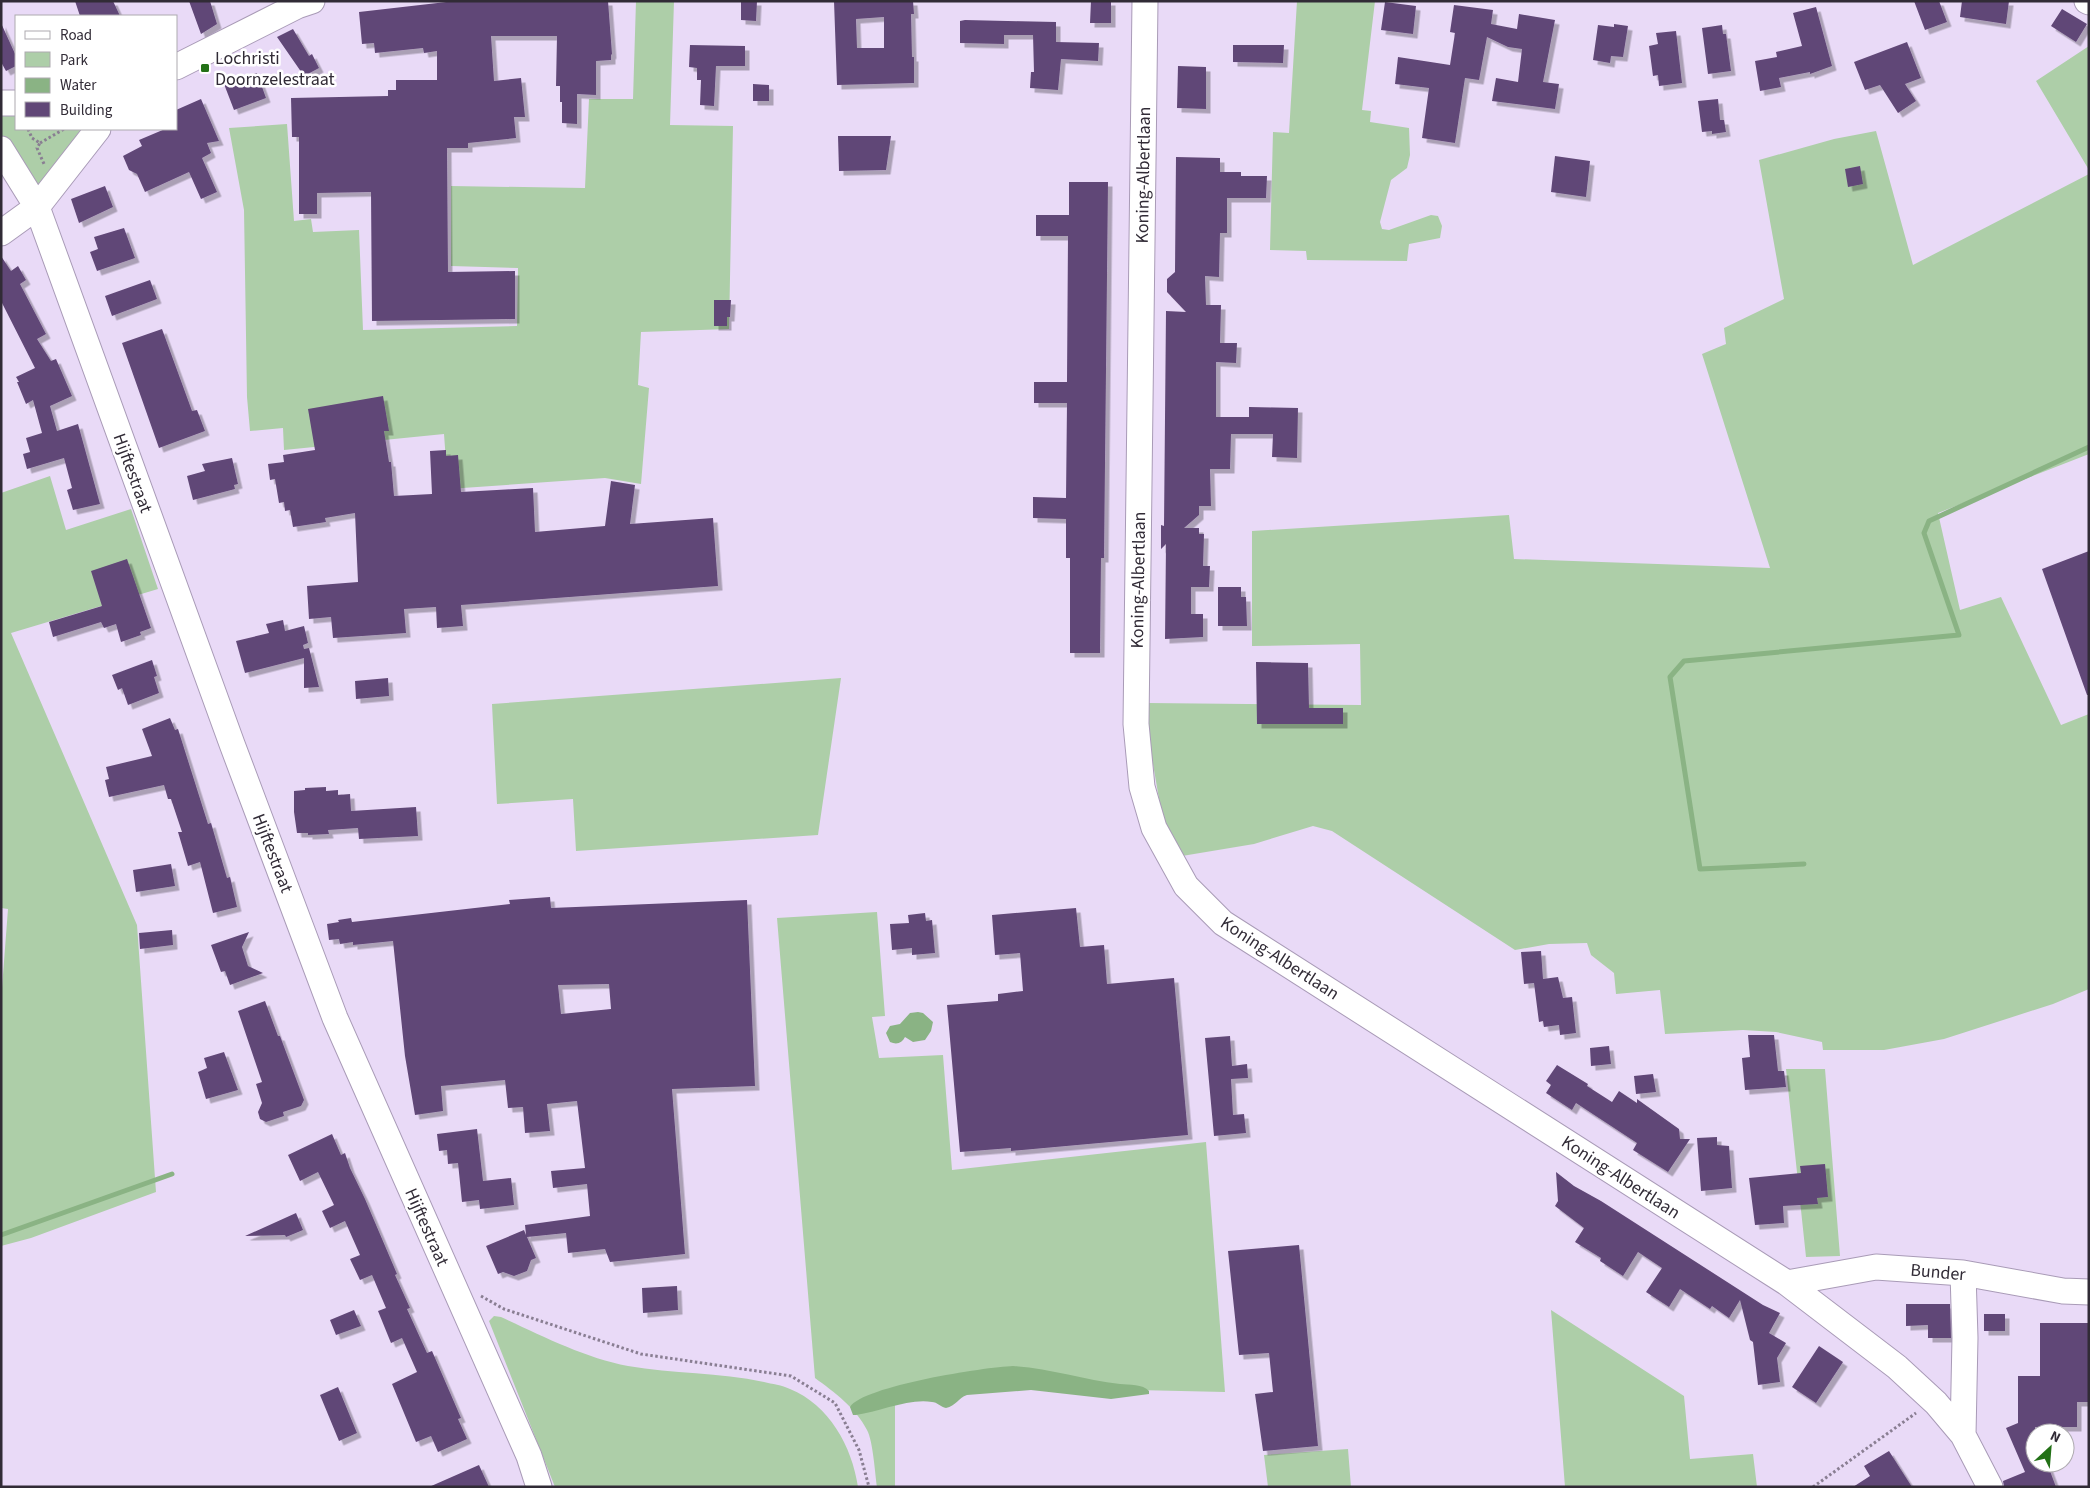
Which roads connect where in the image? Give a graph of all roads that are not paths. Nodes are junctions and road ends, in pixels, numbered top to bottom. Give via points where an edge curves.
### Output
1 (312, 1) edge
2 (1145, 1) edge
3 (178, 66) edge
4 (1, 103) edge
5 (15, 103) edge
6 (97, 130) edge
7 (1, 149) edge
8 (37, 207) junction
9 (1, 233) edge
10 (1963, 1273) junction
11 (1786, 1283) junction
12 (2089, 1292) edge
13 (1963, 1434) junction
14 (539, 1487) edge
15 (1990, 1487) edge

1 - 3 street
2 - 11 street, Koning-Albertlaan via 1136,724 1142,787 1154,828 1186,886 1223,923
4 - 5 street
6 - 8 street
7 - 8 street, Hijftestraat
8 - 9 street
8 - 14 street, Hijftestraat via 335,1018
10 - 11 street, Bunder via 1876,1267
10 - 12 street, Bunder via 2063,1291
10 - 13 street
11 - 13 street, Koning-Albertlaan via 1897,1367
13 - 15 street, Koning-Albertlaan

